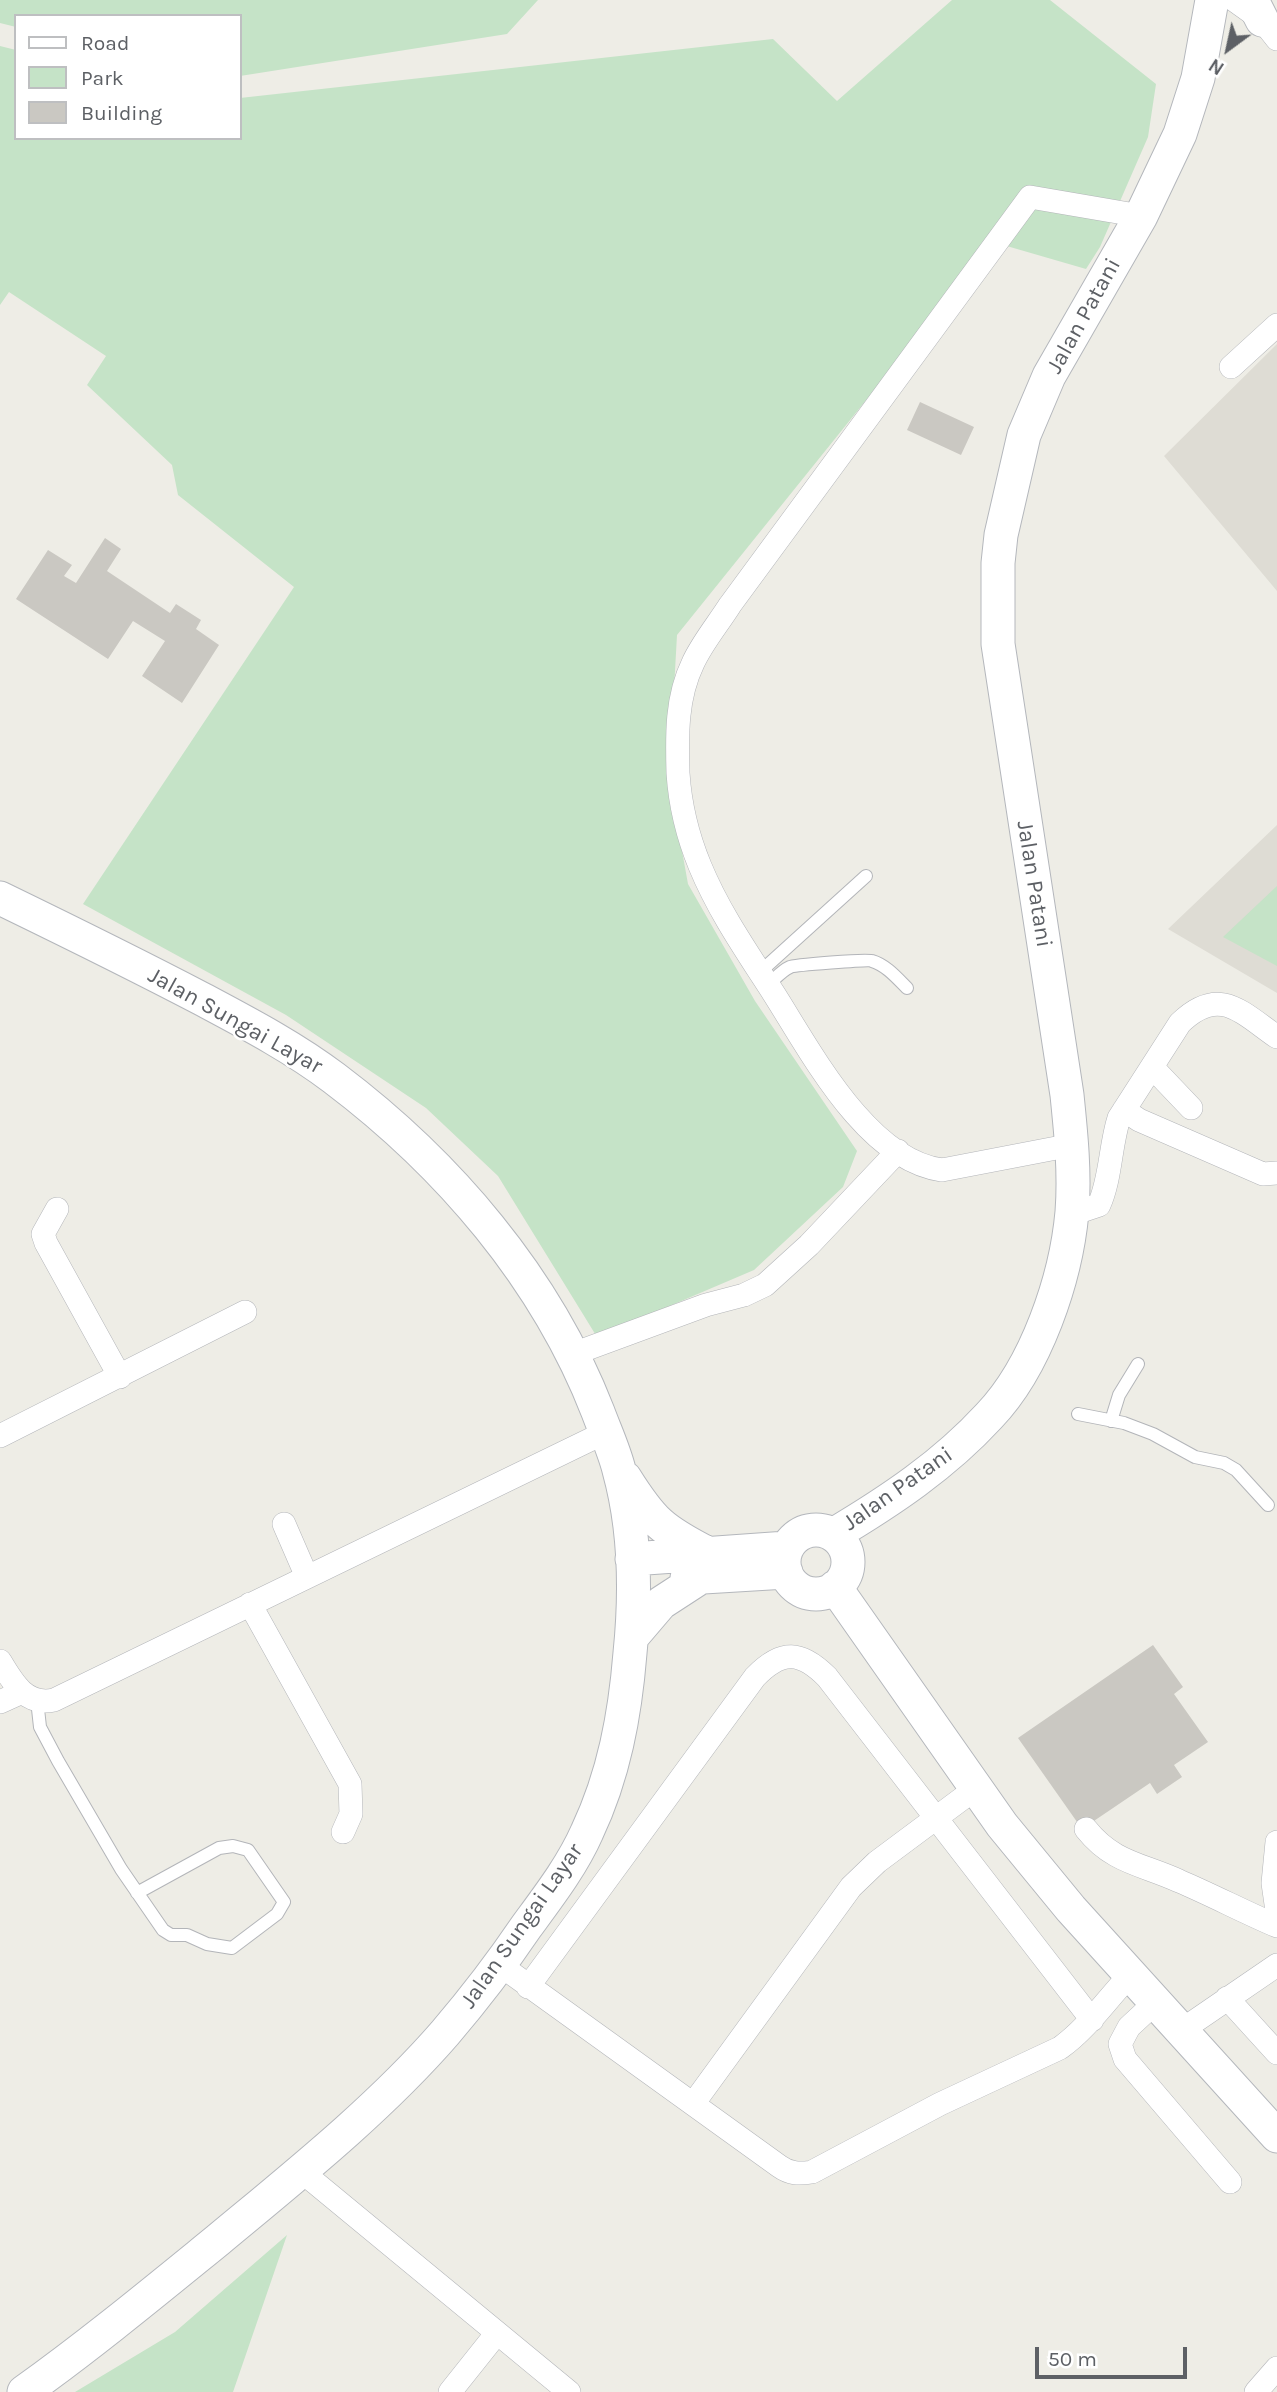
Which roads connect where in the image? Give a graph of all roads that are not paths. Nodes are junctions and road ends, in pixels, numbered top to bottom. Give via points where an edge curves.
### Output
1 (1191, 0) edge
2 (1204, 0) edge
3 (1212, 0) edge
4 (1234, 0) edge
5 (1264, 19) edge
6 (1187, 36) junction
7 (1160, 171) junction
8 (1140, 216) junction
9 (1277, 325) edge
10 (1231, 367) dead end
11 (866, 876) dead end
12 (0, 898) edge
13 (764, 979) junction
14 (907, 988) dead end
15 (1277, 1037) edge
16 (1152, 1067) junction
17 (1191, 1108) dead end
18 (1124, 1110) junction
19 (1072, 1145) junction
20 (898, 1151) junction
21 (1277, 1173) edge
22 (57, 1209) dead end
23 (1072, 1214) junction
24 (246, 1312) dead end
25 (573, 1354) junction
26 (1138, 1364) dead end
27 (120, 1377) junction
28 (1078, 1414) dead end
29 (1111, 1421) junction
30 (606, 1432) junction
31 (0, 1436) edge
32 (620, 1470) junction
33 (1268, 1505) dead end
34 (284, 1524) dead end
35 (833, 1535) junction
36 (786, 1560) junction
37 (704, 1565) junction
38 (632, 1570) junction
39 (307, 1577) junction
40 (835, 1587) junction
41 (250, 1604) junction
42 (632, 1637) junction
43 (0, 1661) edge
44 (30, 1696) junction
45 (0, 1702) edge
46 (975, 1789) junction
47 (937, 1819) junction
48 (1086, 1829) dead end
49 (343, 1832) dead end
50 (1277, 1842) edge
51 (136, 1893) junction
52 (1277, 1911) edge
53 (1277, 1926) edge
54 (500, 1965) junction
55 (1277, 1965) edge
56 (1131, 1975) junction
57 (528, 1987) junction
58 (1227, 1998) junction
59 (1156, 2002) junction
60 (1092, 2020) junction
61 (1182, 2030) junction
62 (1277, 2053) edge
63 (693, 2105) junction
64 (1277, 2137) edge
65 (300, 2171) junction
66 (1230, 2182) dead end
67 (497, 2333) junction
68 (1277, 2368) edge
69 (24, 2392) edge
70 (450, 2392) edge
71 (569, 2392) edge
72 (1256, 2392) edge

1 - 6 main road, Jalan Patani
2 - 6 main road
3 - 7 main road, Jalan Patani via 1198,78 1180,134
4 - 5 street
6 - 7 main road, Jalan Patani
7 - 8 main road, Jalan Patani
8 - 13 street via 1030,197 771,547 694,661 678,715 683,808 707,883
8 - 19 main road, Jalan Patani via 1049,376 1024,435 1006,505 998,563 999,652
9 - 10 street
11 - 13 lane
12 - 25 main road, Jalan Sungai Layar via 263,1032 341,1084 390,1124 463,1196 531,1283
13 - 14 lane via 799,964 869,959
13 - 20 street via 840,1098
15 - 16 street via 1237,1009 1211,1003 1198,1007 1180,1023
16 - 17 street
16 - 18 street
18 - 21 street via 1263,1174
18 - 23 street via 1114,1132 1099,1205
19 - 20 street via 942,1170 916,1163
19 - 23 main road, Jalan Patani
20 - 25 street via 765,1285
22 - 27 street via 43,1234 46,1243
23 - 35 main road, Jalan Patani via 1052,1302 1006,1395 933,1469
24 - 27 street
25 - 30 main road, Jalan Sungai Layar
26 - 29 lane via 1119,1395
27 - 31 street
28 - 29 lane
29 - 33 lane via 1153,1434 1202,1460 1224,1463
30 - 32 main road, Jalan Sungai Layar
30 - 39 street
32 - 37 main road via 644,1509
32 - 38 main road, Jalan Sungai Layar
34 - 39 street
35 - 36 main road via 810,1530 796,1536
35 - 40 main road via 843,1545 848,1564
36 - 37 main road
36 - 40 main road via 796,1587 825,1592
37 - 38 main road
37 - 42 main road via 661,1603
38 - 42 main road, Jalan Sungai Layar
39 - 41 street
40 - 46 main road
41 - 44 street via 54,1700
41 - 49 street via 350,1784 351,1814
42 - 54 main road, Jalan Sungai Layar via 617,1746 587,1833
43 - 44 street
44 - 45 street
44 - 51 lane via 58,1761
46 - 47 street
46 - 56 main road via 1071,1909
47 - 57 street via 813,1664 798,1657 774,1661 755,1677
47 - 60 street
47 - 63 street via 851,1887
48 - 53 street via 1113,1855
50 - 52 street via 1273,1883
51 - 51 lane via 219,1848 233,1846 248,1850 284,1902 277,1914 232,1948 223,1948 163,1930
54 - 57 street
54 - 65 main road, Jalan Sungai Layar via 419,2061
55 - 58 street
56 - 59 main road
56 - 60 street
57 - 63 street
58 - 61 street
58 - 62 street
59 - 61 main road
59 - 66 street via 1129,2027 1120,2044 1125,2059
60 - 63 street via 1060,2048 940,2104 812,2172 787,2172
61 - 64 main road
65 - 67 street
65 - 69 main road, Jalan Sungai Layar via 96,2340
67 - 70 street
67 - 71 street
68 - 72 street

